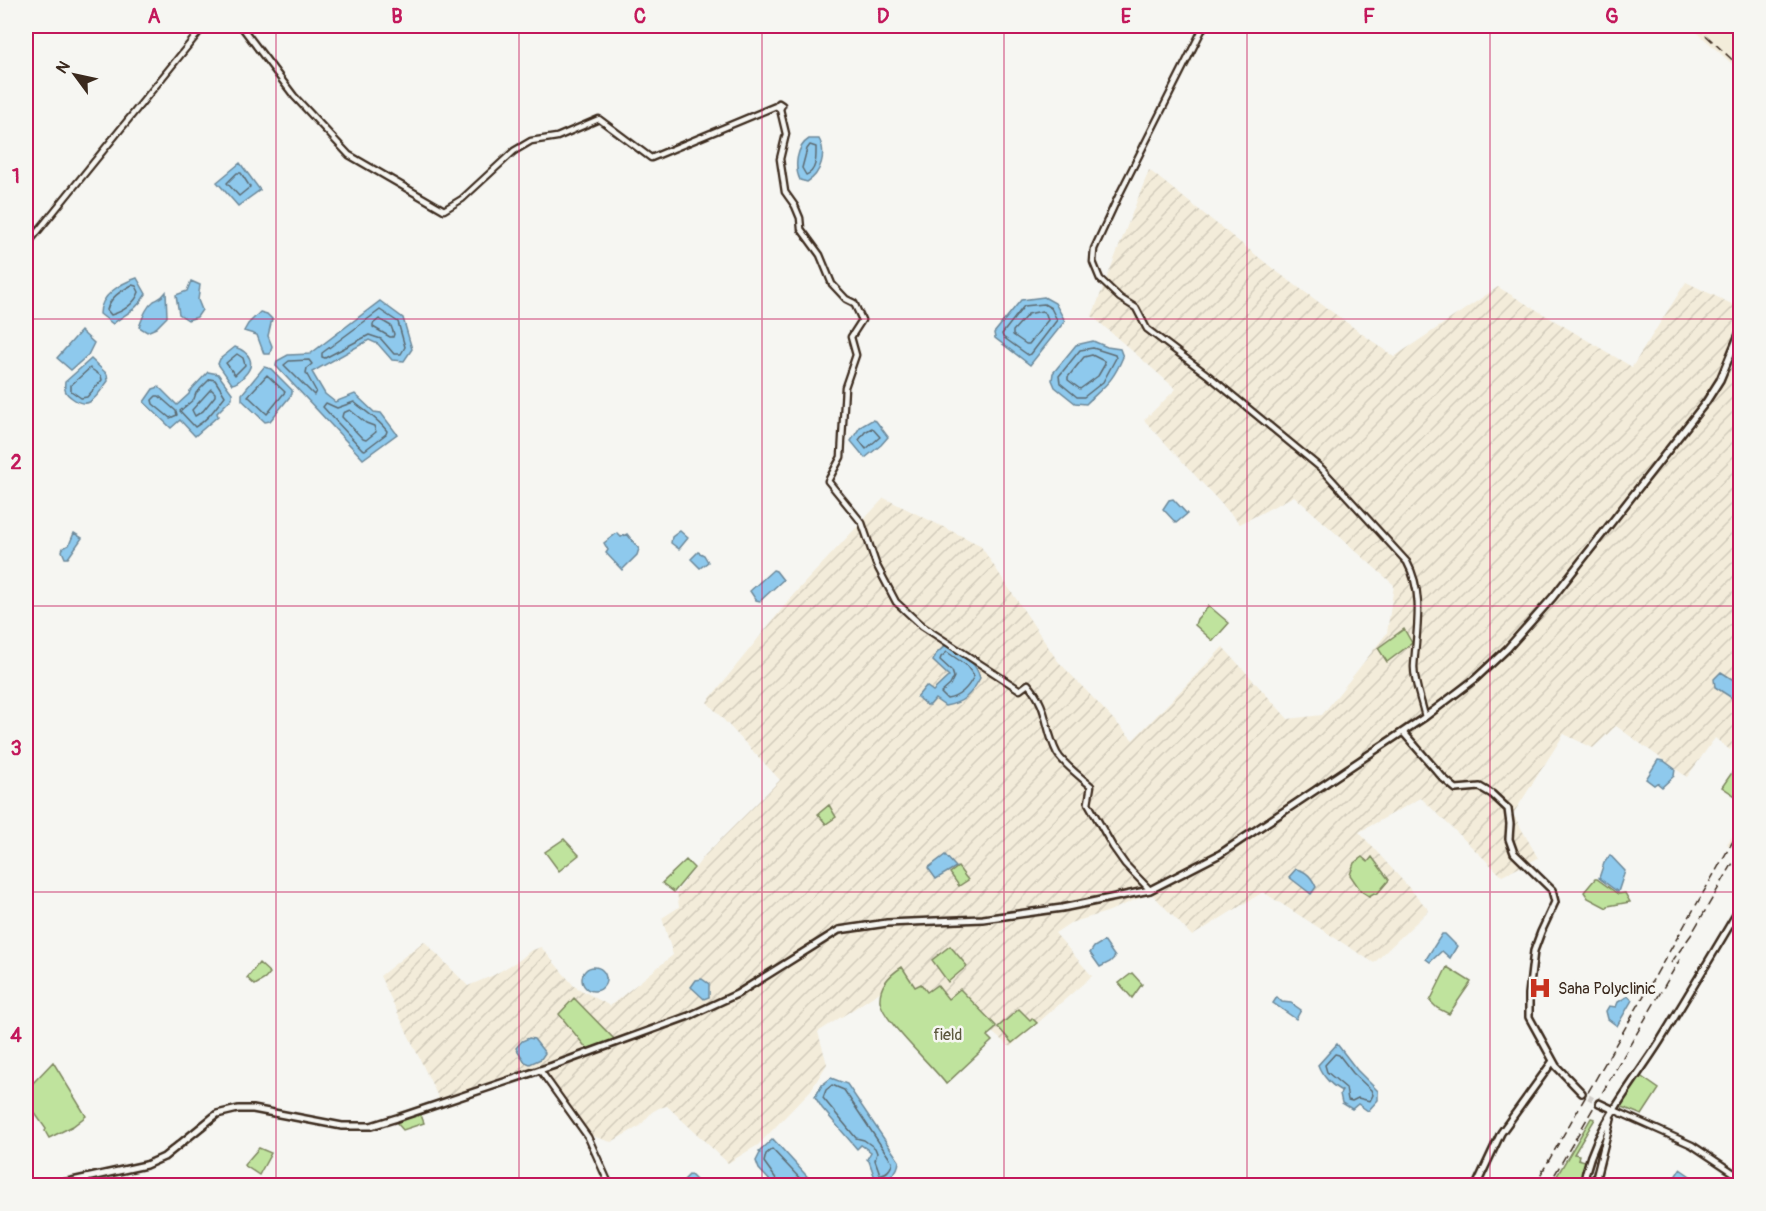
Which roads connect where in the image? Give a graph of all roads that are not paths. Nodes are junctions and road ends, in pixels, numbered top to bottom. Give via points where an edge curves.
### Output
1 (204, 26) edge
2 (241, 26) edge
3 (1204, 26) edge
4 (26, 246) edge
5 (1740, 332) edge
6 (1425, 717) junction
7 (1403, 732) junction
8 (1150, 890) junction
9 (1740, 908) edge
10 (1553, 1061) junction
11 (540, 1070) junction
12 (1582, 1093) tunnel mouth
13 (1599, 1103) tunnel mouth
14 (1613, 1112) junction
15 (1740, 1177) edge
16 (49, 1185) edge
17 (610, 1185) edge
18 (1476, 1185) edge
19 (1583, 1185) edge
20 (1594, 1185) edge

1 - 4 street
2 - 8 street via 294,96 349,155 444,210 531,141 557,137 599,119 651,158 778,107 786,134 780,159 785,192 832,284 854,303 862,320 851,337 856,355 845,387 841,457 828,482 862,524 876,564 896,602 922,626 1020,690 1028,684 1032,688 1043,705 1058,755 1092,786 1088,803 1125,864
3 - 6 street via 1119,195 1094,249 1093,262 1100,279 1136,308 1147,328 1322,469 1407,562 1418,594 1414,669
5 - 6 main road via 1706,402 1553,597 1506,650
6 - 7 main road
7 - 8 main road via 1220,854
7 - 10 main road via 1456,789 1480,787 1508,809 1509,839 1514,853 1552,890 1556,902 1534,951 1529,1017
8 - 11 main road via 983,919 887,923 839,930 736,994 689,1016
9 - 14 main road
10 - 12 main road
10 - 18 main road via 1501,1133
11 - 16 main road via 371,1126 342,1126 238,1108 217,1114 164,1157 146,1165
11 - 17 street via 588,1137
13 - 14 main road
14 - 15 street via 1692,1145
14 - 19 main road via 1591,1154
14 - 20 main road

